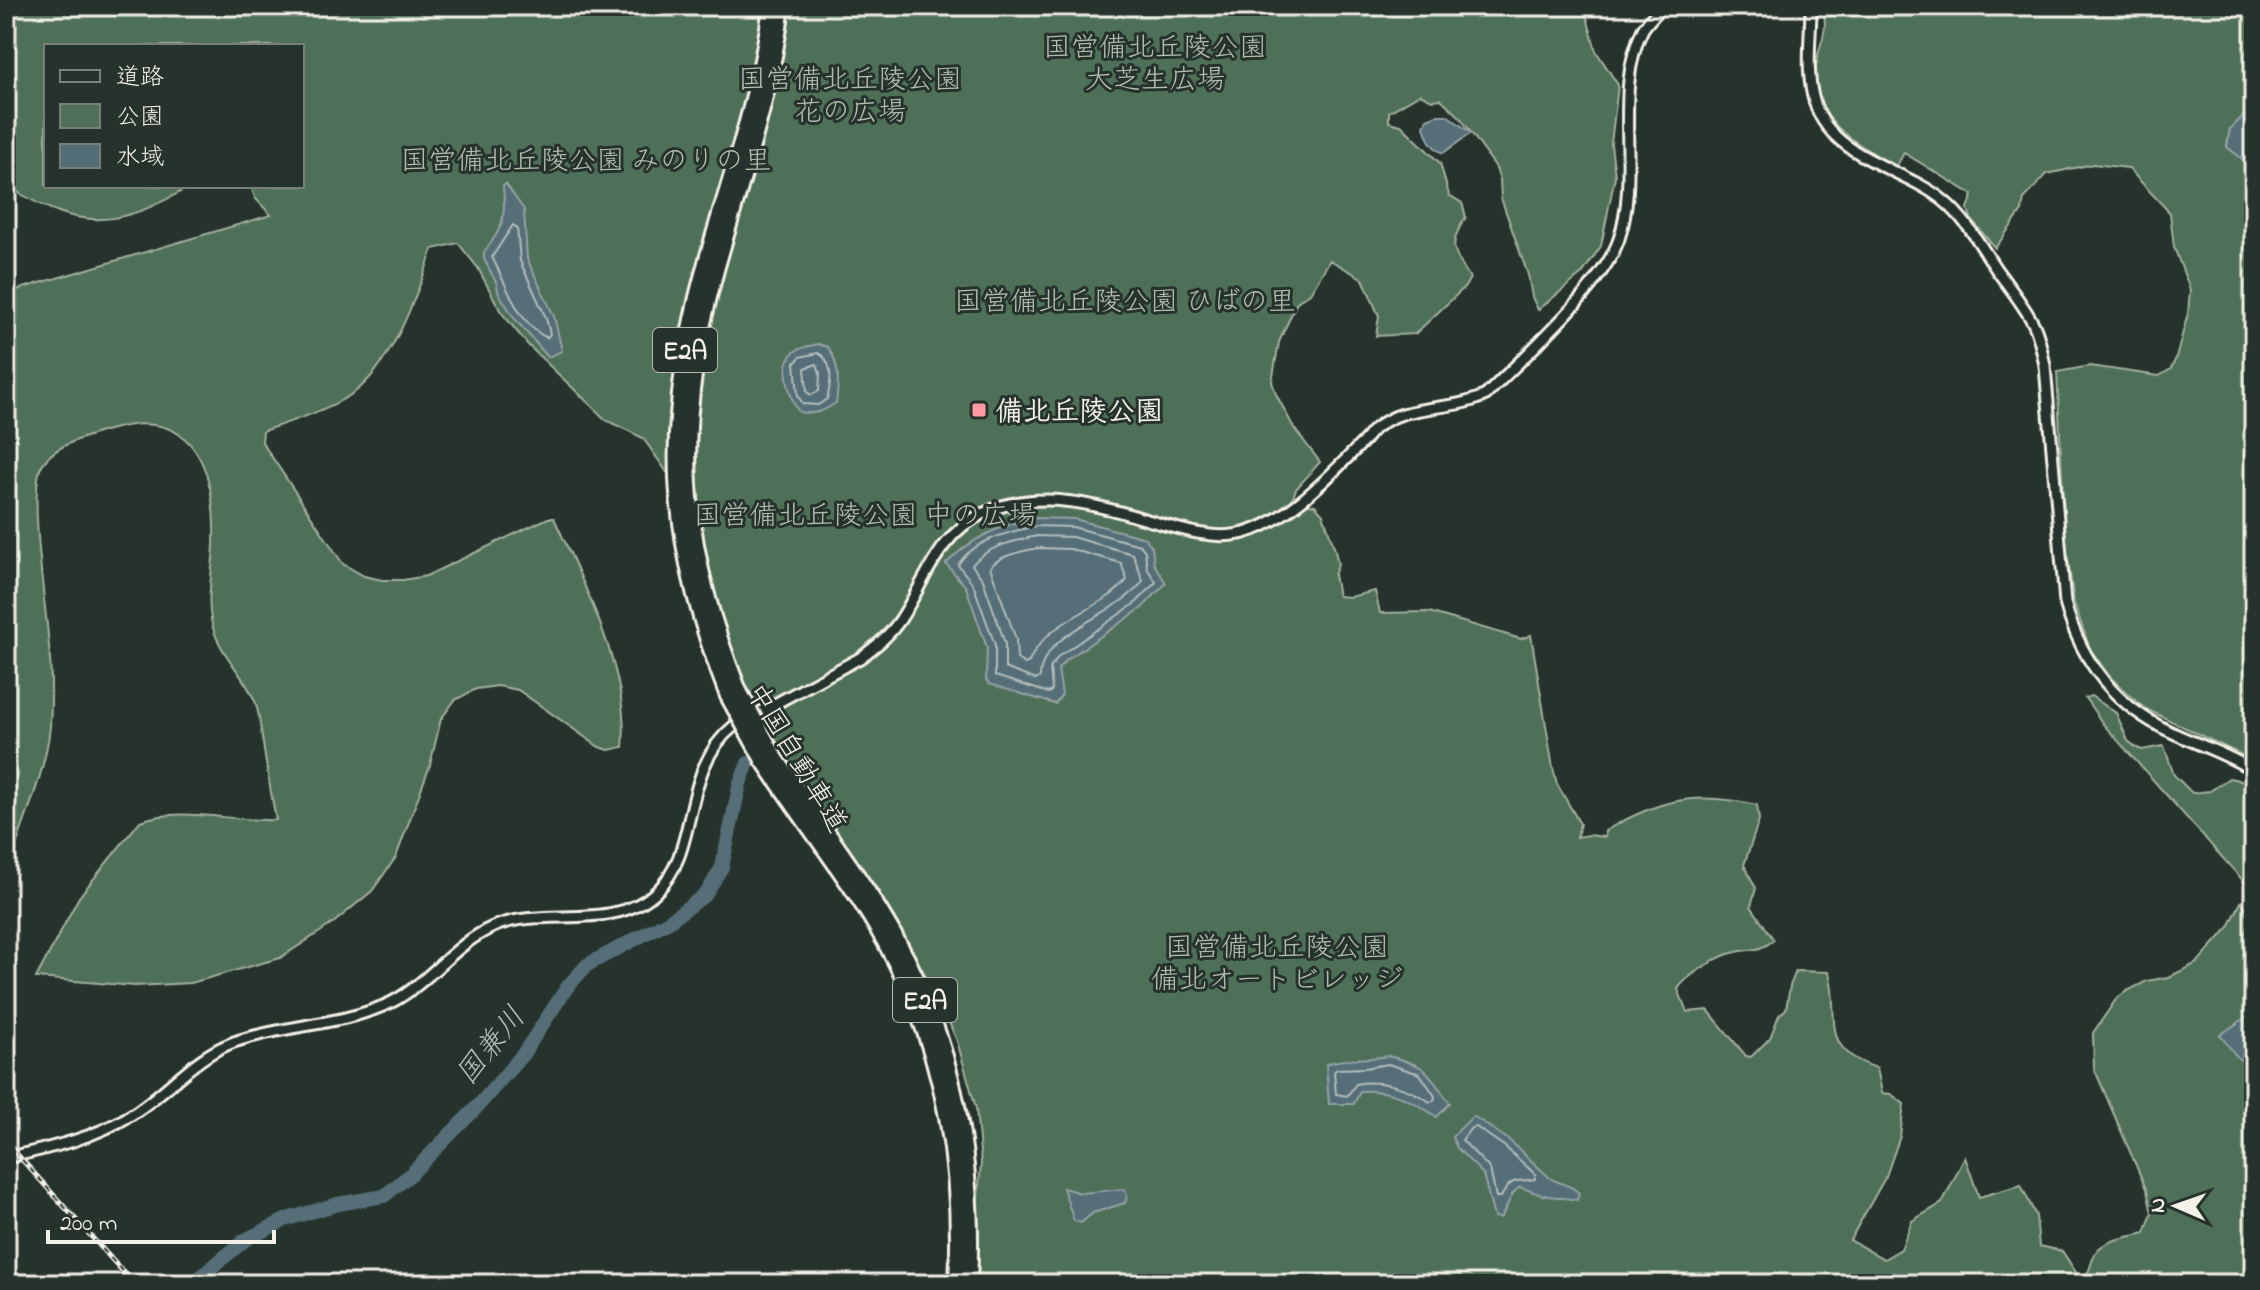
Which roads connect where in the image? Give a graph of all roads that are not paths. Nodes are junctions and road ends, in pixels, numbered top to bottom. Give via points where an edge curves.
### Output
1 (771, 6) edge
2 (782, 6) edge
3 (1663, 6) edge
4 (1811, 6) edge
5 (734, 694) junction
6 (768, 757) junction
7 (2254, 771) edge
8 (6, 1158) edge
9 (957, 1284) edge
10 (969, 1284) edge

1 - 5 highway, 中国自動車道 / E2A via 749,116 691,323 676,435 680,530 688,575 703,630
2 - 5 highway, 中国自動車道 / E2A via 770,79 705,314 688,437 689,498 700,573
3 - 8 street via 1644,27 1630,72 1626,217 1613,255 1597,279 1486,395 1396,416 1376,428 1316,487 1251,531 1194,532 1085,503 1030,500 984,513 958,530 934,557 901,619 878,644 721,737 707,758 680,851 657,892 604,915 513,919 466,942 392,1002 235,1042 209,1054 149,1103 106,1129
4 - 7 street via 1810,71 1825,124 1875,163 1943,200 1971,232 2041,342 2065,603 2094,671 2140,714
5 - 6 highway, 中国自動車道 / E2A, bridge
6 - 9 highway, 中国自動車道 / E2A via 886,943 928,1040 955,1158
6 - 10 highway, 中国自動車道 / E2A via 896,938 930,1015 950,1073 964,1142

